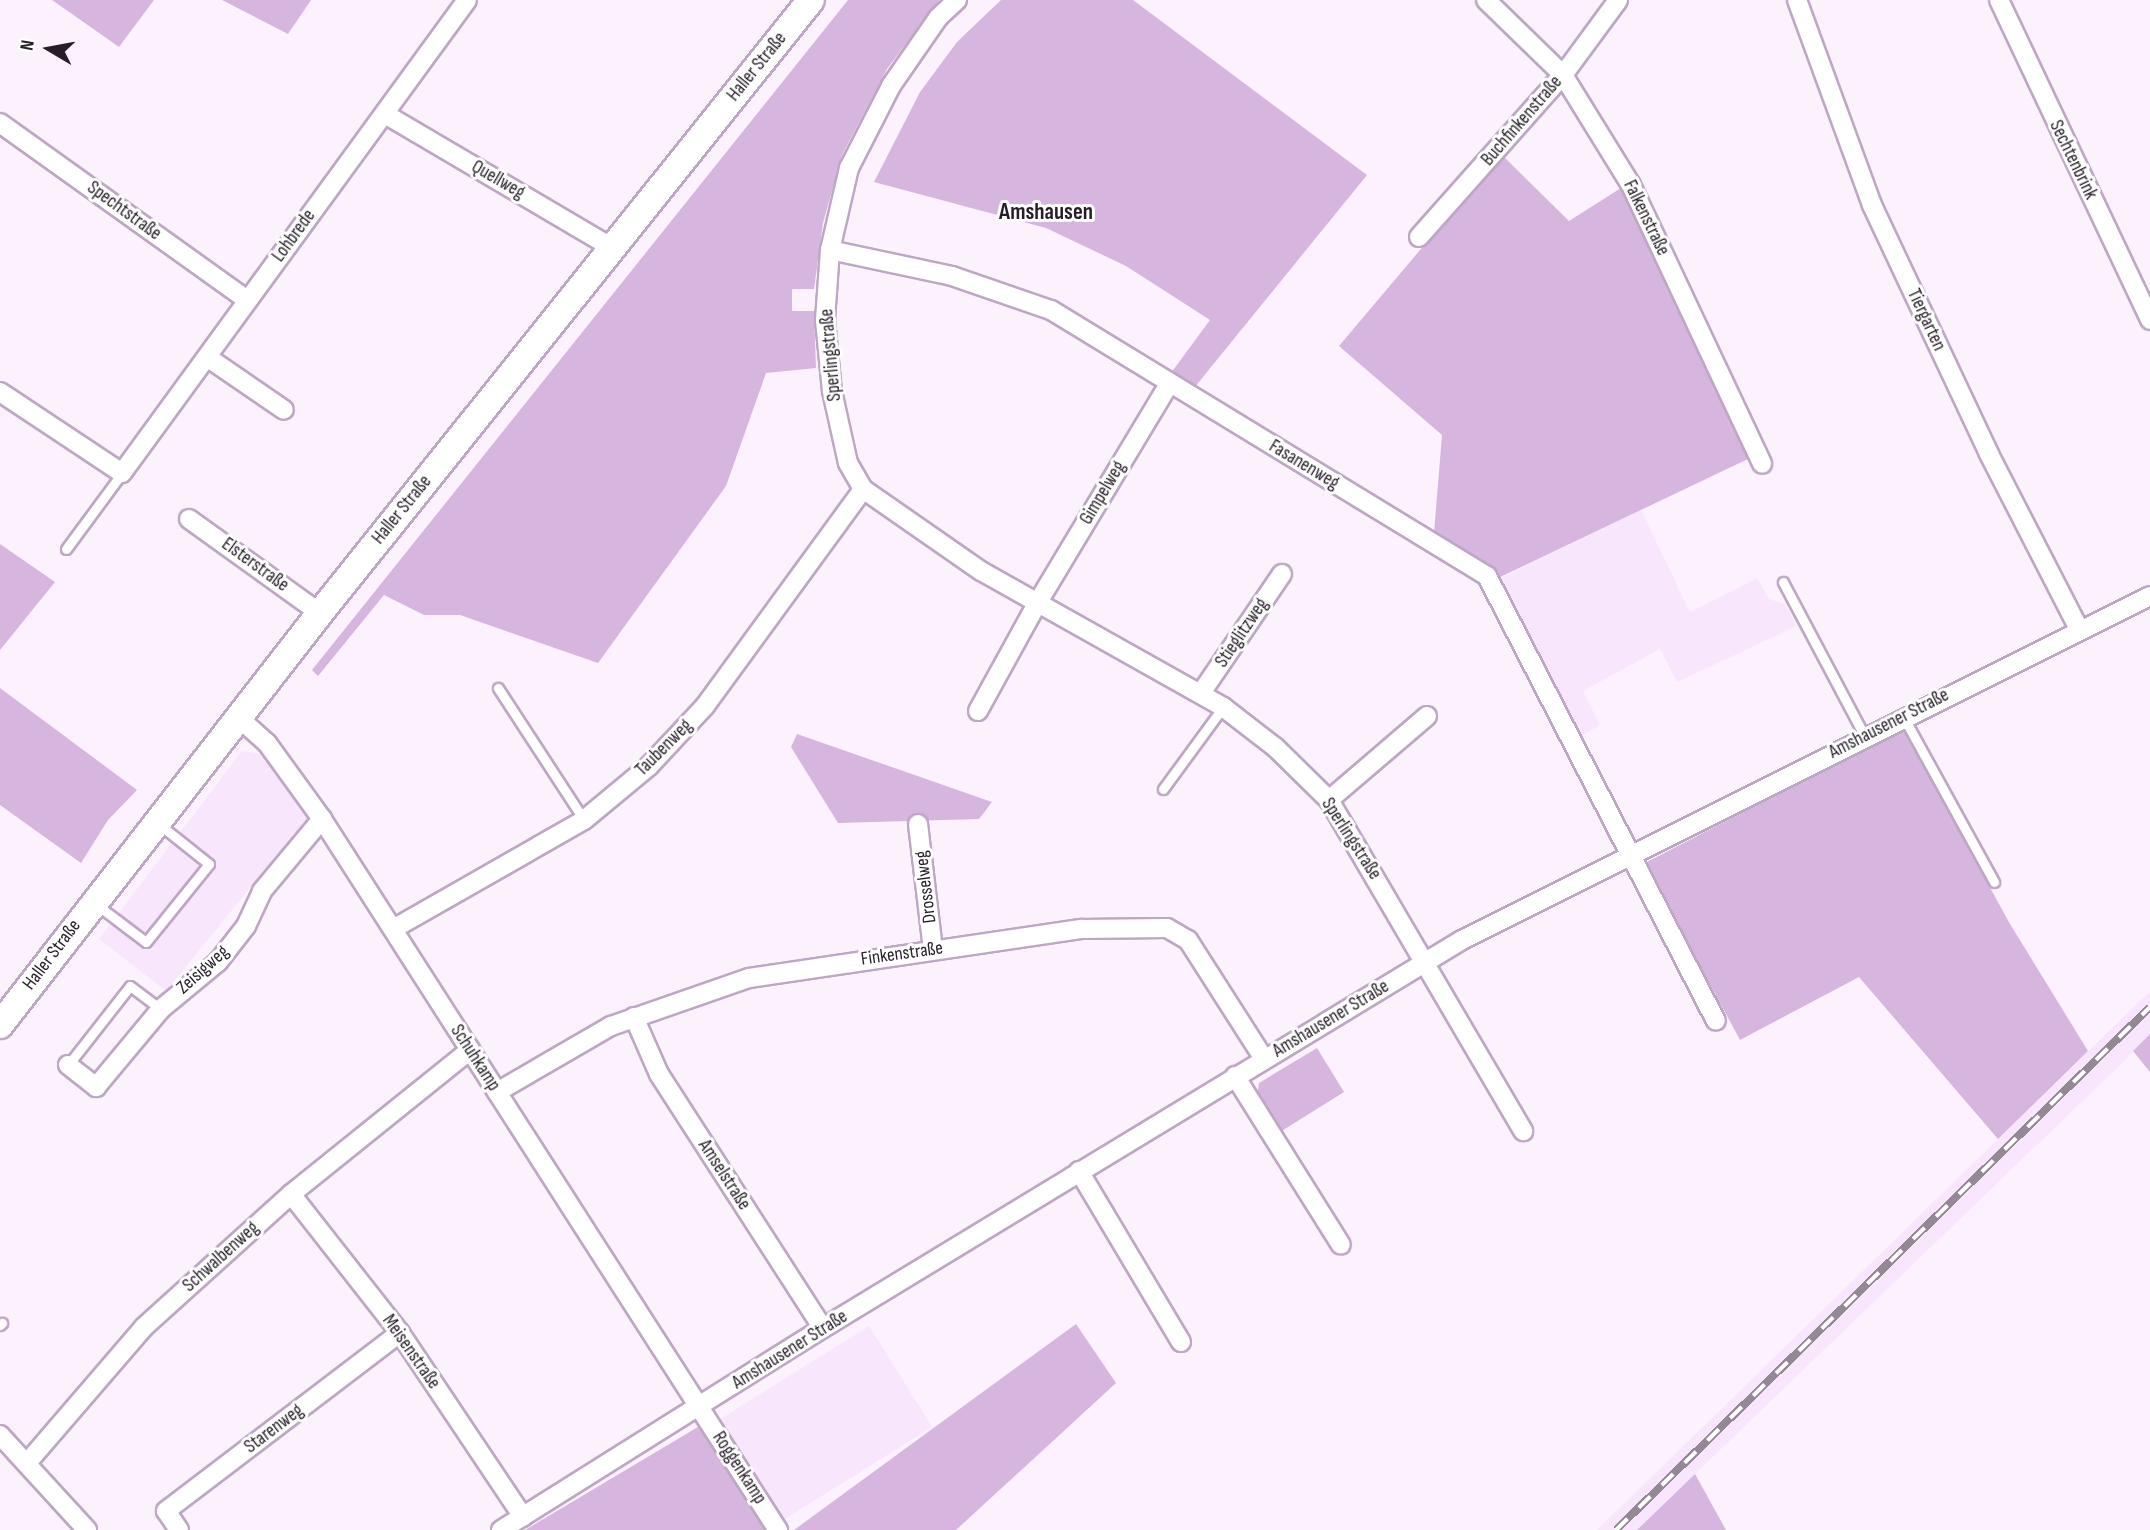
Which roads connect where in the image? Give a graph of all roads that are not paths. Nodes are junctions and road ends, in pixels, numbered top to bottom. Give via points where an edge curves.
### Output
1 (467, 0) edge
2 (811, 0) edge
3 (957, 0) edge
4 (1486, 0) edge
5 (1618, 0) edge
6 (1797, 0) edge
7 (1999, 0) edge
8 (1563, 75) junction
9 (385, 114) junction
10 (0, 123) edge
11 (1419, 237) dead end
12 (611, 247) junction
13 (830, 250) junction
14 (247, 300) junction
15 (2150, 320) edge
16 (207, 357) junction
17 (1170, 384) junction
18 (0, 392) edge
19 (284, 410) dead end
20 (1762, 464) dead end
21 (122, 473) junction
22 (863, 489) junction
23 (189, 519) dead end
24 (66, 550) dead end
25 (1282, 573) dead end
26 (1783, 582) dead end
27 (2150, 596) edge
28 (1038, 602) junction
29 (320, 613) junction
30 (2079, 629) junction
31 (498, 688) dead end
32 (1201, 693) junction
33 (1223, 707) junction
34 (978, 711) dead end
35 (1427, 716) dead end
36 (1903, 717) junction
37 (239, 718) junction
38 (1865, 737) junction
39 (1163, 789) dead end
40 (1329, 800) junction
41 (322, 819) junction
42 (584, 820) junction
43 (156, 822) junction
44 (918, 824) dead end
45 (1628, 854) junction
46 (1994, 882) dead end
47 (93, 902) junction
48 (393, 929) junction
49 (933, 950) junction
50 (1427, 961) junction
51 (161, 1009) junction
52 (635, 1017) junction
53 (1716, 1021) dead end
54 (0, 1025) edge
55 (470, 1050) junction
56 (1264, 1059) junction
57 (68, 1065) joint
58 (1236, 1076) junction
59 (497, 1091) junction
60 (1523, 1130) dead end
61 (1079, 1171) junction
62 (291, 1194) junction
63 (1341, 1245) dead end
64 (823, 1328) junction
65 (400, 1333) junction
66 (1181, 1342) dead end
67 (699, 1407) junction
68 (0, 1435) edge
69 (27, 1464) junction
70 (523, 1517) junction
71 (87, 1530) edge
72 (179, 1530) edge
73 (501, 1530) edge
74 (778, 1530) edge

1 - 9 street, Lohbrede
2 - 12 main road, Haller Straße
3 - 13 street, Sperlingstraße via 938,18 879,110 849,168
4 - 8 street, Falkenstraße
5 - 8 street, Buchfinkenstraße
6 - 30 street, Tiergarten via 1872,205 1989,454
7 - 15 street, Sechtenbrink
8 - 11 street, Buchfinkenstraße
8 - 20 street, Falkenstraße via 1631,185
9 - 12 street, Quellweg
9 - 14 street, Lohbrede
10 - 14 street, Spechtstraße
12 - 29 main road, Haller Straße
13 - 17 street, Fasanenweg via 952,276 1051,310
13 - 22 street, Sperlingstraße via 825,320 832,390 848,463
14 - 16 street, Lohbrede
16 - 19 street
16 - 21 street, Lohbrede
17 - 28 street, Gimpelweg
17 - 45 street, Fasanenweg via 1487,576
18 - 21 street
21 - 24 lane
22 - 28 street, Sperlingstraße via 947,548
22 - 42 street, Taubenweg via 705,706 649,766
23 - 29 street, Elsterstraße
25 - 32 street, Stieglitzweg
26 - 38 lane
27 - 30 street, Amshausener Straße
28 - 32 street, Sperlingstraße
28 - 34 street
29 - 37 main road, Haller Straße
30 - 36 street, Amshausener Straße
31 - 42 lane
32 - 33 street, Sperlingstraße
33 - 39 lane
33 - 40 street, Sperlingstraße via 1275,747
35 - 40 street
36 - 38 street, Amshausener Straße
36 - 46 lane
37 - 41 street, Schuhkamp via 267,743
37 - 43 main road, Haller Straße
38 - 45 street, Amshausener Straße
40 - 50 street, Sperlingstraße
41 - 48 street, Schuhkamp
41 - 51 street, Zeisigweg via 262,891 246,926 218,962
42 - 48 street, Taubenweg
43 - 47 main road, Haller Straße
43 - 47 lane via 209,864 146,942
44 - 49 street, Drosselweg
45 - 50 street, Amshausener Straße
45 - 53 street
47 - 54 main road, Haller Straße
48 - 55 street, Schuhkamp
49 - 52 street, Finkenstraße via 749,978
49 - 56 street, Finkenstraße via 1082,929 1167,928 1188,940
50 - 56 street, Amshausener Straße
50 - 60 street
51 - 57 street, Zeisigweg via 96,1087
51 - 57 lane via 130,986
52 - 59 street, Finkenstraße
52 - 64 street, Amselstraße via 659,1074
55 - 59 street, Schuhkamp
55 - 62 street, Schwalbenweg
56 - 58 street, Amshausener Straße
58 - 61 street, Amshausener Straße
58 - 63 street
59 - 67 street, Schuhkamp
61 - 64 street, Amshausener Straße
61 - 66 street
62 - 65 street, Meisenstraße
62 - 69 street, Schwalbenweg via 144,1327
64 - 67 street, Amshausener Straße
65 - 70 street, Meisenstraße
65 - 72 street, Starenweg via 166,1511
67 - 70 street, Amshausener Straße
67 - 74 street, Roggenkamp
68 - 69 street
69 - 71 street
70 - 73 street, Amshausener Straße

